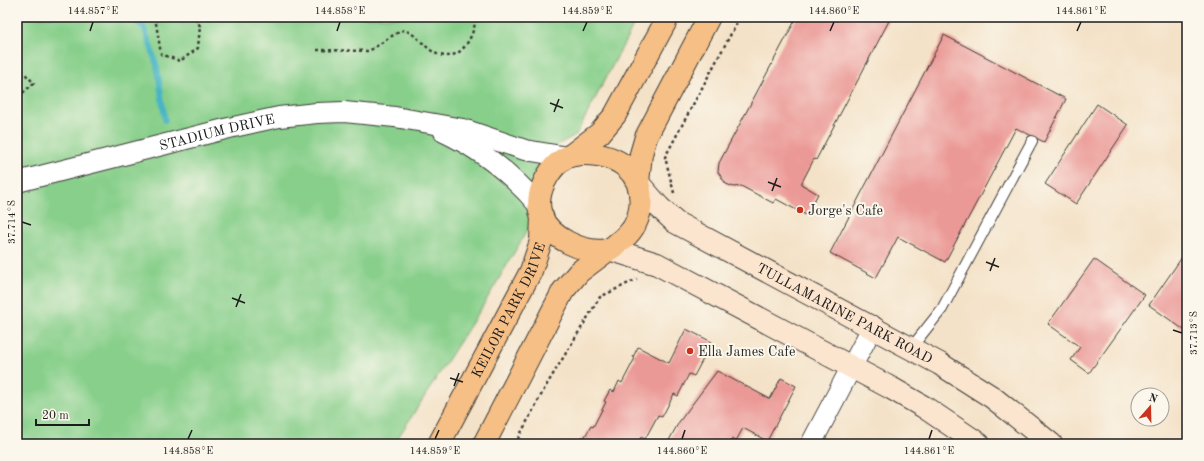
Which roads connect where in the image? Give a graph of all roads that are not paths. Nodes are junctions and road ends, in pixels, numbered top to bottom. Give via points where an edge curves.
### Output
1 (668, 17) edge
2 (709, 17) edge
3 (420, 122) junction
4 (1032, 141) dead end
5 (569, 157) junction
6 (17, 182) edge
7 (638, 183) junction
8 (541, 211) junction
9 (609, 249) junction
10 (873, 326) junction
11 (911, 348) junction
12 (852, 367) junction
13 (439, 444) edge
14 (484, 444) edge
15 (811, 444) edge
16 (979, 444) edge
17 (1051, 444) edge

1 - 5 main road via 615,115 595,137
2 - 7 main road via 646,137 641,154
3 - 5 street via 463,128 525,150
3 - 6 street, STADIUM DRIVE via 373,113 297,114 229,128
3 - 8 street via 478,150 513,179
4 - 11 lane via 942,309
5 - 7 main road via 592,154 613,159 623,164
5 - 8 main road via 553,169 546,179
7 - 9 main road via 640,204 635,224 627,235
7 - 10 street, TULLAMARINE PARK ROAD via 676,222
8 - 9 main road via 549,226 566,242 587,249
8 - 13 main road, KEILOR PARK DRIVE via 541,241 534,266
9 - 12 street via 657,264
9 - 14 main road via 579,272 563,291
10 - 11 street, TULLAMARINE PARK ROAD
10 - 12 street
11 - 17 street, TULLAMARINE PARK ROAD via 992,398
12 - 15 street
12 - 16 street via 924,407

